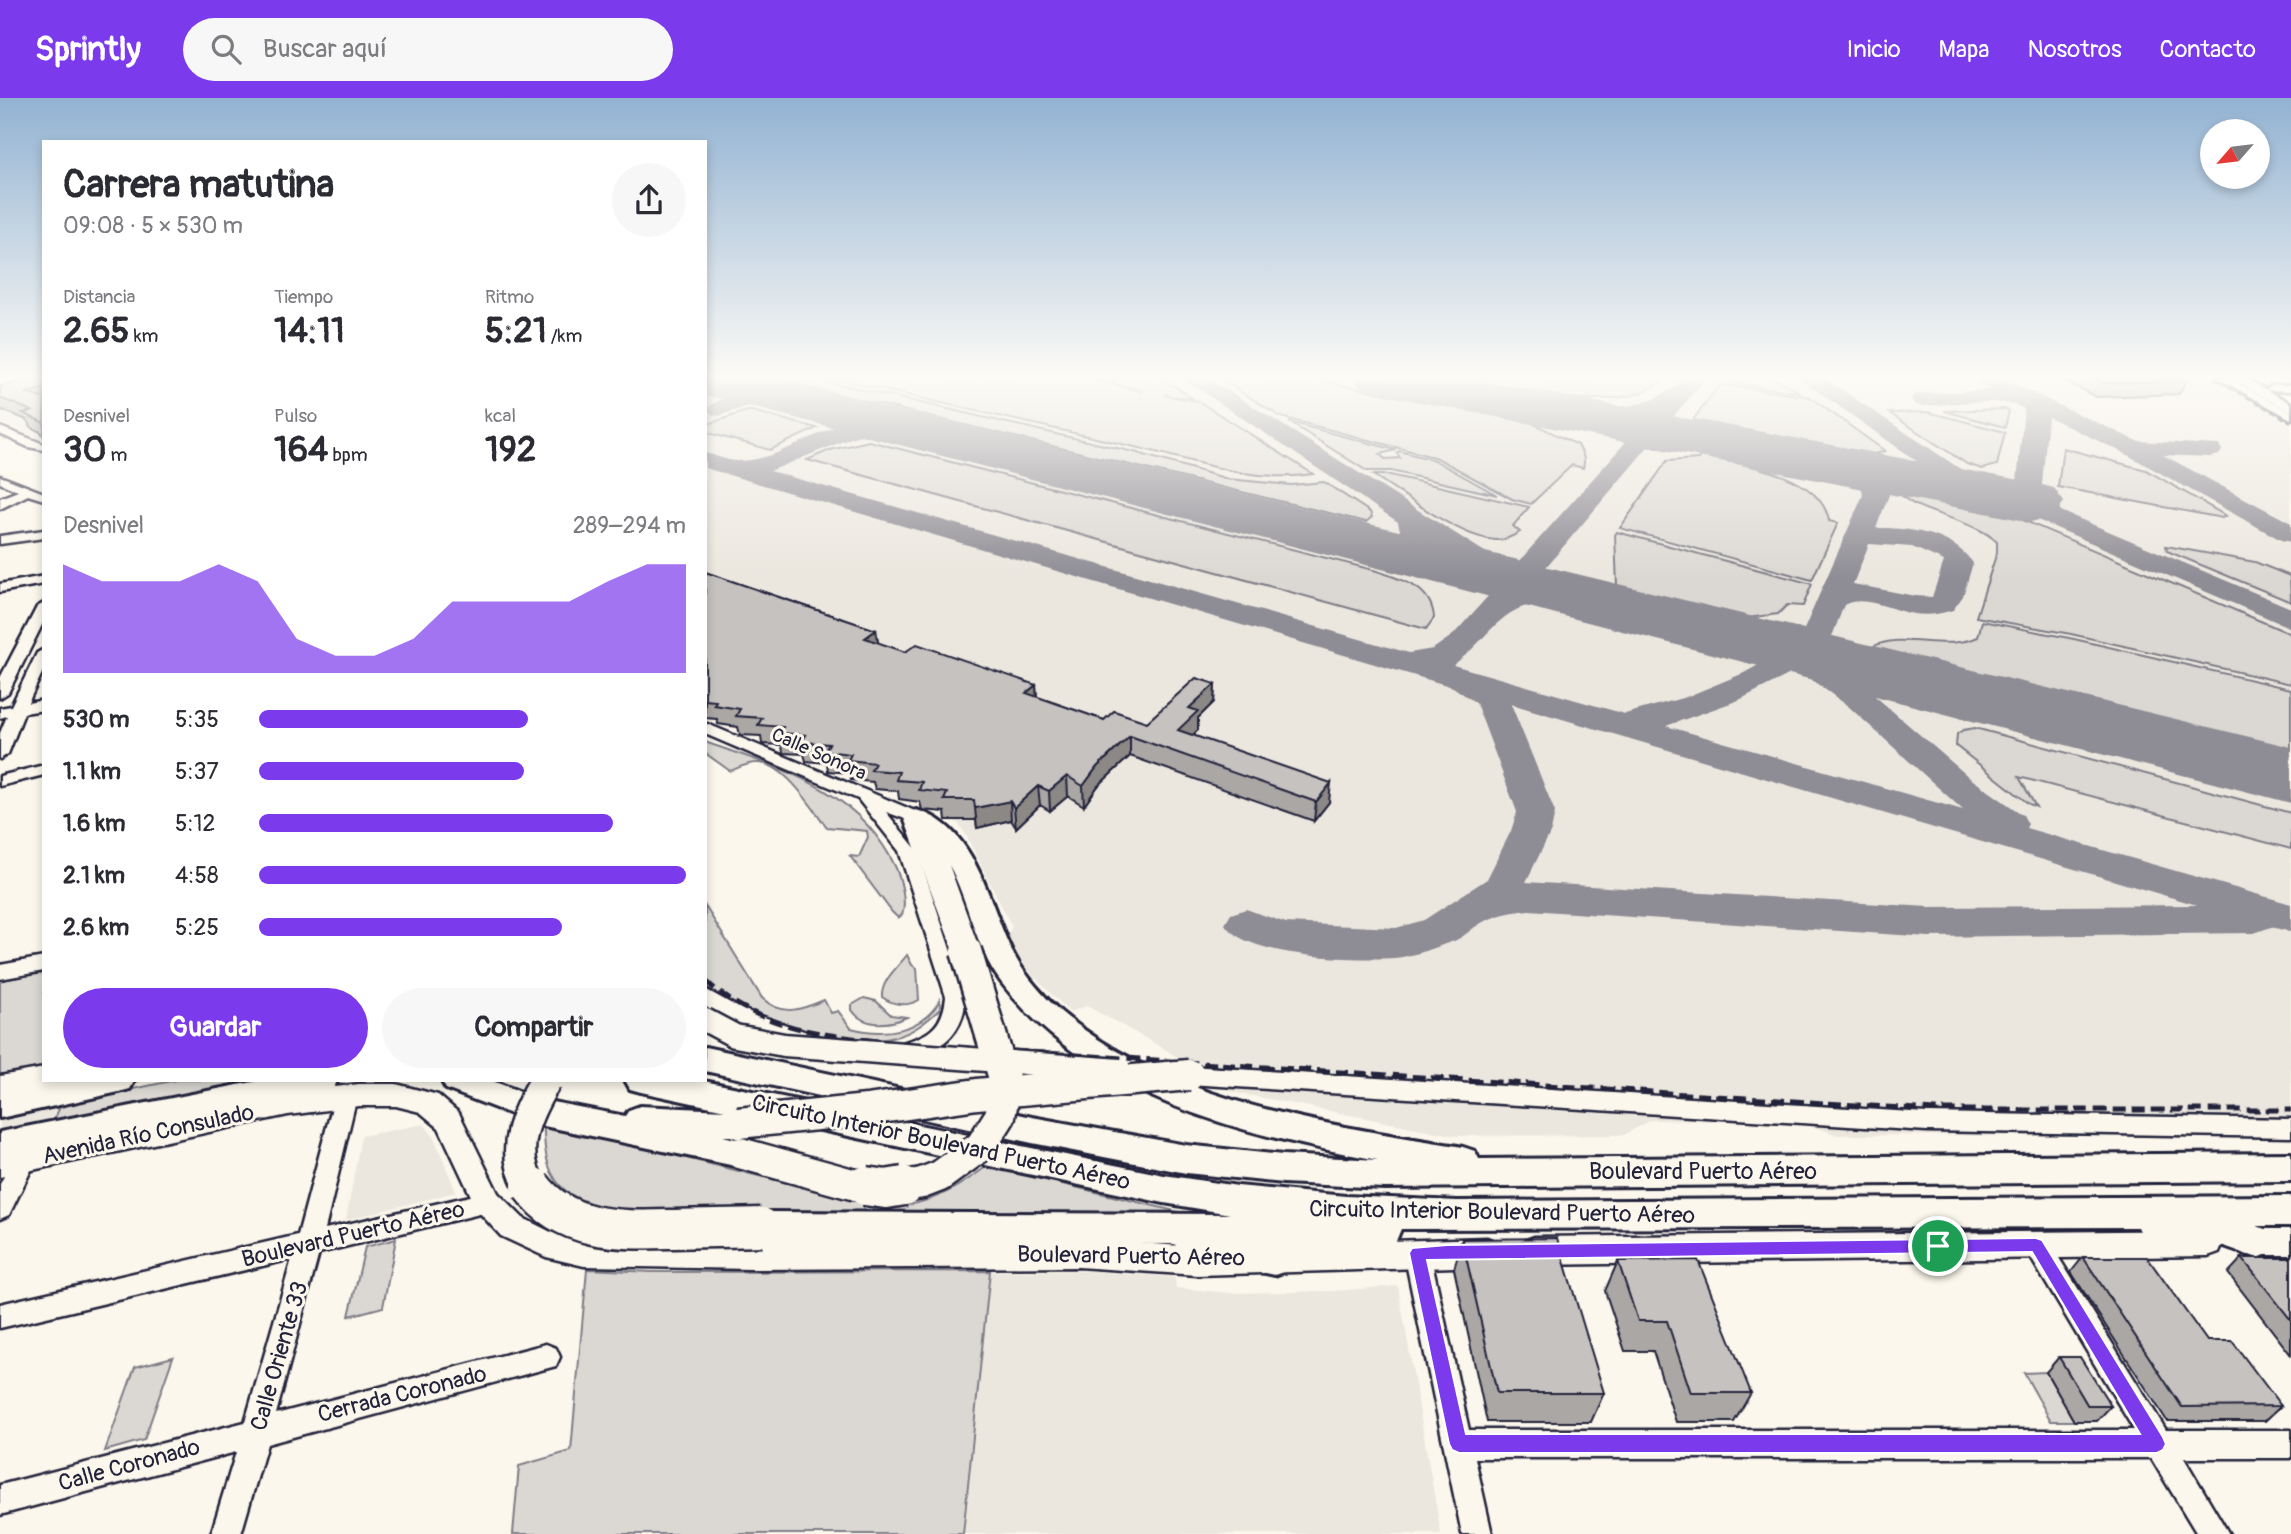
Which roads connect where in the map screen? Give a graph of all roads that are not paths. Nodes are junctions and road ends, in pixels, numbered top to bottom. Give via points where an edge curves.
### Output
1 (0, 479) edge
2 (37, 493) edge
3 (1, 502) edge
4 (42, 534) edge
5 (0, 540) edge
6 (42, 580) edge
7 (0, 588) edge
8 (42, 611) edge
9 (42, 652) edge
10 (21, 654) junction
11 (42, 656) edge
12 (0, 658) edge
13 (0, 693) edge
14 (42, 705) edge
15 (17, 710) junction
16 (0, 713) edge
17 (707, 729) edge
18 (0, 754) edge
19 (42, 770) edge
20 (0, 781) edge
21 (863, 796) junction
22 (916, 818) joint
23 (978, 944) junction
24 (42, 964) edge
25 (0, 972) edge
26 (707, 997) edge
27 (707, 1021) edge
28 (707, 1059) edge
29 (1189, 1075) junction
30 (42, 1078) edge
31 (109, 1082) edge
32 (462, 1082) edge
33 (544, 1082) edge
34 (651, 1082) edge
35 (0, 1087) edge
36 (334, 1088) edge
37 (0, 1105) edge
38 (2291, 1128) edge
39 (739, 1138) junction
40 (6, 1157) edge
41 (2291, 1167) edge
42 (1538, 1172) junction
43 (488, 1202) junction
44 (0, 1208) edge
45 (2291, 1211) edge
46 (2108, 1212) junction
47 (1457, 1216) junction
48 (1118, 1229) junction
49 (2275, 1242) edge
50 (310, 1245) junction
51 (2036, 1245) junction
52 (1417, 1253) junction
53 (1275, 1259) junction
54 (0, 1316) edge
55 (546, 1357) dead end
56 (258, 1431) junction
57 (1459, 1444) junction
58 (2157, 1444) junction
59 (2291, 1444) edge
60 (0, 1500) edge
61 (226, 1534) edge
62 (1477, 1534) edge
63 (2214, 1534) edge

1 - 2 street
2 - 3 street
4 - 5 street
6 - 7 street
8 - 10 street
9 - 10 street
10 - 12 street
10 - 13 street
11 - 15 street
14 - 15 street
15 - 16 street
15 - 18 street
17 - 21 street, Calle Sonora
19 - 20 street
21 - 22 street, Calle Sonora
21 - 26 street via 904,844 914,863 955,990 955,1012 943,1035 892,1054 838,1049 734,1015
22 - 23 highway
23 - 39 highway, bridge via 1006,1085 1000,1116 981,1146 940,1176 886,1189 852,1184
23 - 42 highway, bridge via 1009,971 1034,1003 1086,1044 1178,1094 1224,1111 1348,1141
24 - 25 street
27 - 29 street, bridge via 735,1036 784,1045
28 - 42 highway, Boulevard Puerto Aéreo via 1186,1159 1334,1172
29 - 38 street via 1927,1122
29 - 39 highway, bridge via 977,1094 867,1110
30 - 35 main road
31 - 37 highway
32 - 39 highway via 539,1112
33 - 48 highway, bridge via 526,1116 521,1153 529,1184 550,1208 591,1227
34 - 47 highway, Circuito Interior Boulevard Puerto Aéreo via 1229,1200 1331,1212
36 - 40 main road, Avenida Río Consulado via 288,1104
36 - 40 highway via 69,1131
36 - 43 main road, Avenida Río Consulado via 396,1095 428,1103 439,1111 457,1134
36 - 50 street, Calle Oriente 33
40 - 44 street
41 - 42 highway, Boulevard Puerto Aéreo
43 - 50 street, Boulevard Puerto Aéreo
43 - 53 main road, Boulevard Puerto Aéreo via 512,1227 546,1244 608,1254 1079,1254 1186,1261
45 - 46 highway, Circuito Interior Boulevard Puerto Aéreo
46 - 47 highway, Circuito Interior Boulevard Puerto Aéreo
46 - 49 highway via 2138,1225 2224,1231
47 - 48 highway via 1389,1230
48 - 53 highway
49 - 51 main road, Boulevard Puerto Aéreo
50 - 54 street, Boulevard Puerto Aéreo
50 - 56 street, Calle Oriente 33
51 - 52 main road, Boulevard Puerto Aéreo
51 - 58 street
52 - 53 main road, Boulevard Puerto Aéreo
52 - 57 street
55 - 56 street, Cerrada Coronado
56 - 60 street, Calle Coronado
56 - 61 street, Calle Oriente 33
57 - 58 street
57 - 62 street
58 - 59 street
58 - 63 street

